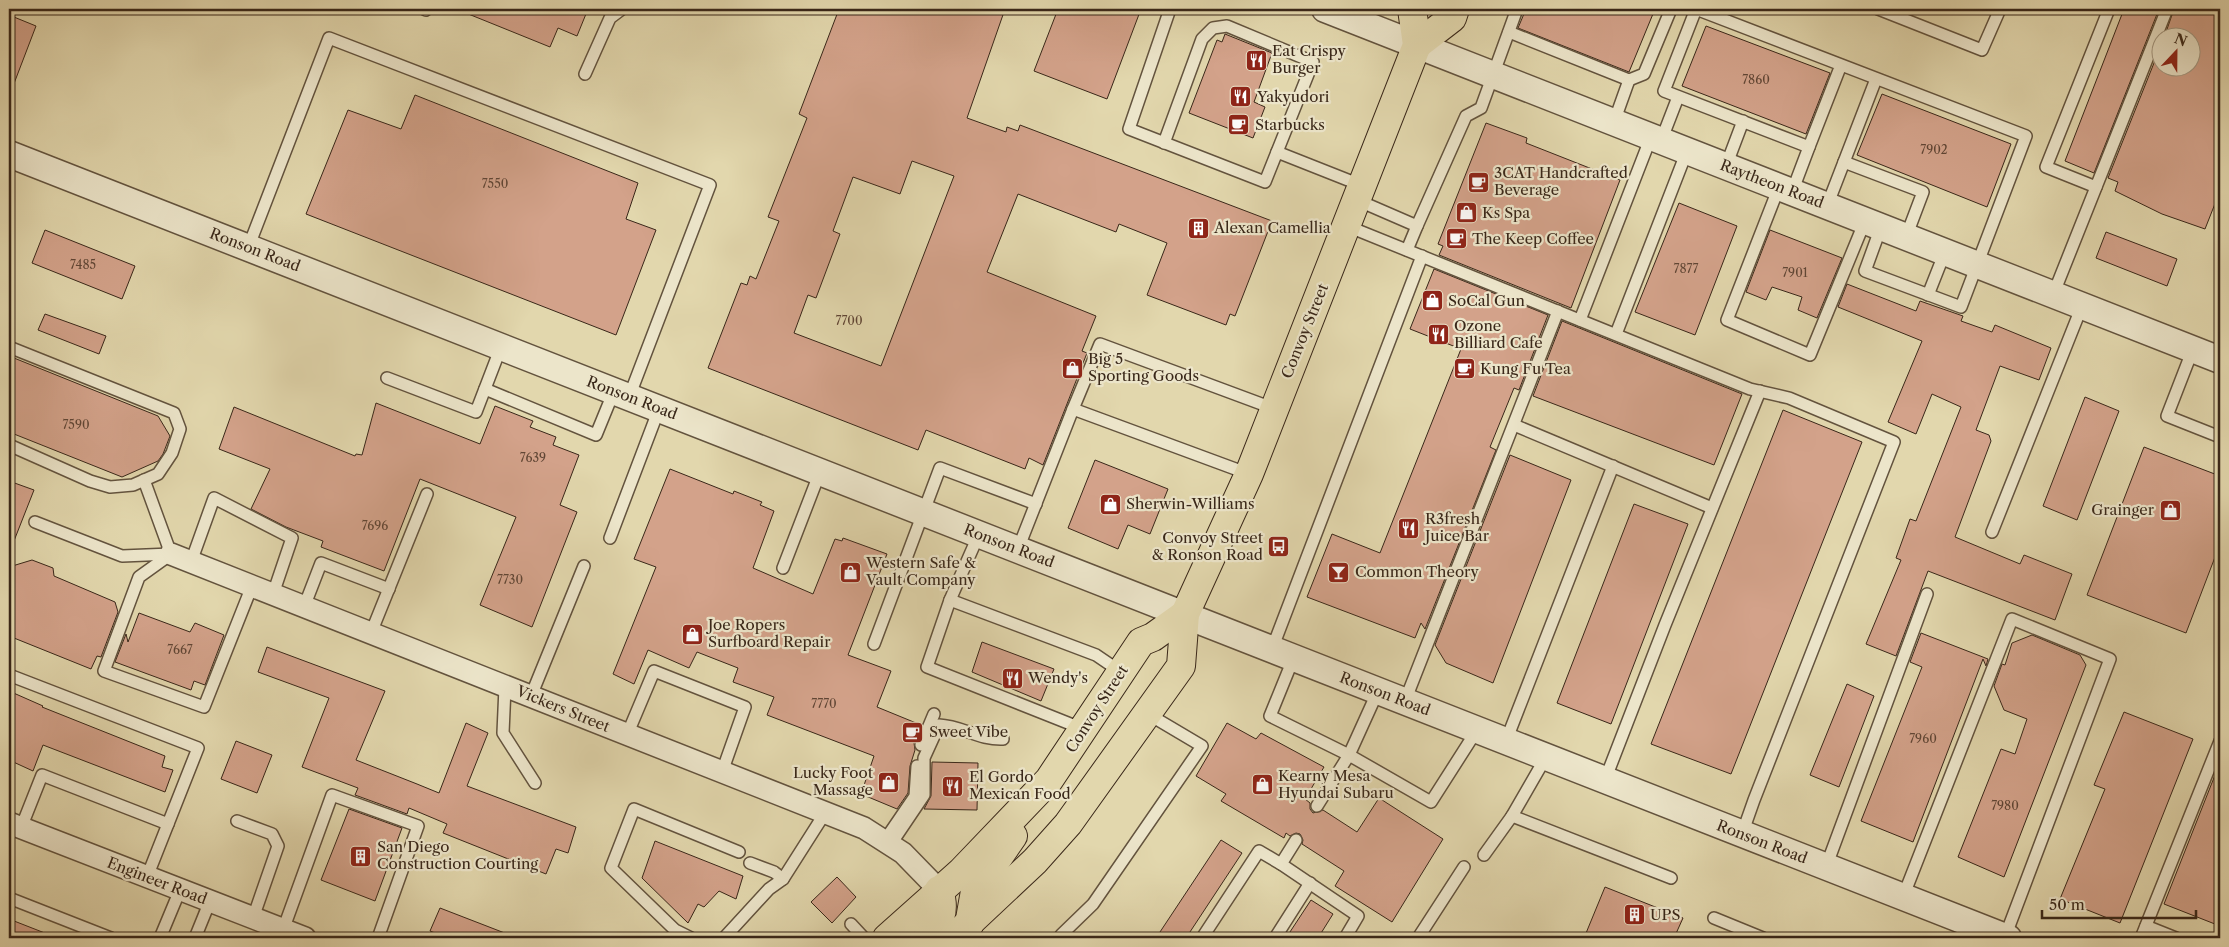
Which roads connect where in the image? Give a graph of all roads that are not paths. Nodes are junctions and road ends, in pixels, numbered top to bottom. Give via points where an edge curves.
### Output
1 (622, 9) edge
2 (1170, 9) edge
3 (1325, 9) edge
4 (1412, 9) edge
5 (1455, 9) edge
6 (1517, 9) edge
7 (1671, 9) edge
8 (1878, 9) edge
9 (2000, 9) edge
10 (2109, 9) edge
11 (2167, 9) edge
12 (1509, 32) junction
13 (1416, 45) junction
14 (1840, 65) junction
15 (584, 74) dead end
16 (1494, 75) junction
17 (1876, 78) junction
18 (1629, 80) junction
19 (1678, 97) junction
20 (1743, 121) junction
21 (1614, 122) junction
22 (1656, 139) junction
23 (1164, 143) junction
24 (1809, 147) junction
25 (1687, 151) junction
26 (1277, 152) junction
27 (9, 154) edge
28 (1844, 162) junction
29 (1726, 166) junction
30 (2096, 187) junction
31 (1785, 189) junction
32 (1360, 193) junction
33 (1827, 206) junction
34 (1873, 224) junction
35 (1347, 226) junction
36 (1417, 226) junction
37 (1906, 237) junction
38 (248, 248) junction
39 (1407, 250) junction
40 (1945, 252) junction
41 (1422, 256) junction
42 (1977, 264) junction
43 (1928, 295) junction
44 (2053, 295) junction
45 (2082, 306) junction
46 (1558, 311) junction
47 (1580, 320) junction
48 (1616, 334) junction
49 (9, 347) edge
50 (501, 347) junction
51 (2193, 349) junction
52 (2220, 360) edge
53 (387, 378) dead end
54 (485, 389) junction
55 (1760, 391) junction
56 (621, 394) junction
57 (659, 409) junction
58 (1074, 409) junction
59 (1275, 409) junction
60 (1514, 425) junction
61 (2220, 437) edge
62 (9, 445) edge
63 (1613, 466) junction
64 (820, 472) junction
65 (1249, 474) junction
66 (144, 480) junction
67 (427, 494) dead end
68 (1036, 504) junction
69 (1712, 508) junction
70 (922, 512) junction
71 (35, 522) dead end
72 (1992, 532) dead end
73 (979, 534) junction
74 (610, 538) dead end
75 (1018, 550) junction
76 (171, 554) junction
77 (191, 562) junction
78 (584, 566) dead end
79 (783, 568) dead end
80 (252, 586) junction
81 (388, 589) junction
82 (272, 594) junction
83 (1927, 594) dead end
84 (950, 600) junction
85 (304, 607) junction
86 (1185, 614) junction
87 (371, 633) junction
88 (874, 644) dead end
89 (1283, 653) junction
90 (1121, 672) junction
91 (9, 675) edge
92 (505, 686) junction
93 (1378, 691) junction
94 (531, 696) junction
95 (1405, 701) junction
96 (934, 714) dead end
97 (1148, 714) junction
98 (1083, 729) junction
99 (1478, 730) junction
100 (627, 735) junction
101 (1003, 740) dead end
102 (1506, 741) junction
103 (2220, 741) edge
104 (1349, 755) junction
105 (1546, 757) junction
106 (722, 772) junction
107 (1049, 780) junction
108 (1605, 780) junction
109 (535, 783) dead end
110 (1317, 806) dead end
111 (825, 813) junction
112 (1512, 816) junction
113 (237, 820) dead end
114 (168, 824) junction
115 (15, 826) edge
116 (1742, 834) junction
117 (1296, 840) dead end
118 (888, 842) junction
119 (738, 852) dead end
120 (1484, 856) dead end
121 (750, 863) dead end
122 (1281, 864) junction
123 (1826, 866) junction
124 (1464, 868) dead end
125 (147, 877) junction
126 (1672, 878) dead end
127 (783, 879) junction
128 (1310, 883) junction
129 (180, 890) junction
130 (938, 890) junction
131 (1904, 897) junction
132 (9, 898) edge
133 (210, 901) junction
134 (253, 918) junction
135 (1714, 918) dead end
136 (851, 924) dead end
137 (2146, 926) junction
138 (283, 930) junction
139 (967, 934) edge
140 (111, 938) edge
141 (160, 938) edge
142 (195, 938) edge
143 (305, 938) edge
144 (378, 938) edge
145 (691, 938) edge
146 (724, 938) edge
147 (864, 938) edge
148 (887, 938) edge
149 (927, 938) edge
150 (1062, 938) edge
151 (1202, 938) edge
152 (1275, 938) edge
153 (1345, 938) edge
154 (1418, 938) edge
155 (1763, 938) edge
156 (2006, 938) edge
157 (2141, 938) edge
158 (2176, 938) edge

1 - 15 lane via 610,18
2 - 23 lane via 1129,129
3 - 13 street, Raytheon Road
4 - 13 main road, Convoy Street
5 - 13 main road via 1452,18
6 - 12 lane
7 - 18 lane via 1644,74
8 - 9 lane via 1982,50
10 - 30 lane via 2046,167
11 - 30 lane
12 - 16 lane
12 - 18 lane
13 - 16 street, Raytheon Road
13 - 32 main road, Convoy Street
14 - 17 lane
14 - 19 lane via 1696,9 1664,92
14 - 24 lane
16 - 21 street, Raytheon Road
16 - 36 lane via 1481,108 1466,116
17 - 28 lane
17 - 42 lane via 2026,136
18 - 21 lane
19 - 20 lane
19 - 22 lane
20 - 24 lane
20 - 29 lane
21 - 22 street, Raytheon Road
22 - 25 street, Raytheon Road
22 - 47 lane
23 - 26 lane via 1265,182
23 - 26 lane via 1202,39 1213,28 1227,26 1313,62
24 - 31 lane
25 - 29 street, Raytheon Road
25 - 48 lane
26 - 32 lane
27 - 38 street, Ronson Road
28 - 33 lane
28 - 37 lane via 1923,192
29 - 31 street, Raytheon Road
30 - 44 lane
31 - 33 street, Raytheon Road
31 - 34 lane via 1727,320 1810,356
32 - 35 main road, Convoy Street
32 - 36 lane
33 - 34 street, Raytheon Road
34 - 37 street, Raytheon Road
34 - 43 lane via 1865,271
35 - 39 lane
35 - 59 main road, Convoy Street
36 - 39 lane
37 - 40 street, Raytheon Road
38 - 50 street, Ronson Road
38 - 56 lane via 329,38 710,185
39 - 41 lane
40 - 42 street, Raytheon Road
40 - 43 lane
41 - 46 lane
41 - 89 lane
42 - 43 lane via 1962,307
42 - 44 street, Raytheon Road
44 - 45 street, Raytheon Road
45 - 51 street, Raytheon Road
45 - 72 lane
46 - 47 lane
46 - 60 lane
47 - 48 lane
48 - 55 lane
49 - 66 lane via 174,413 180,429 172,453 158,474
50 - 54 lane
50 - 56 street, Ronson Road
51 - 52 street, Raytheon Road
51 - 61 lane via 2167,416
53 - 54 lane via 476,412
54 - 56 lane via 596,435
55 - 69 lane
55 - 116 lane via 1789,398 1894,442
56 - 57 street, Ronson Road
57 - 64 street, Ronson Road
57 - 74 lane
58 - 59 lane via 1100,344
58 - 65 lane
58 - 68 lane
59 - 65 main road, Convoy Street
60 - 63 lane
60 - 95 lane
62 - 66 lane via 110,487 134,485
63 - 69 lane
63 - 102 lane
64 - 70 street, Ronson Road
64 - 79 lane
65 - 86 main road, Convoy Street
66 - 76 lane
67 - 81 lane
68 - 70 lane via 940,468
68 - 75 lane
69 - 108 lane
70 - 73 street, Ronson Road
70 - 88 lane
71 - 76 lane via 122,556
73 - 75 street, Ronson Road
73 - 84 lane
75 - 86 street, Ronson Road
76 - 77 street, Vickers Street
76 - 80 lane via 139,577 104,671 204,707
77 - 80 street, Vickers Street
77 - 82 lane via 214,498 292,538
78 - 94 lane
80 - 82 street, Vickers Street
81 - 85 lane via 321,563
81 - 87 lane
82 - 85 street, Vickers Street
83 - 123 lane
84 - 90 lane via 1096,655
84 - 98 lane via 927,667
85 - 87 street, Vickers Street
86 - 89 street, Ronson Road
86 - 90 main road, Convoy Street via 1141,642
86 - 97 main road, Convoy Street via 1181,666
87 - 92 street, Vickers Street
89 - 93 street, Ronson Road
89 - 104 lane via 1270,716
90 - 98 main road, Convoy Street
91 - 114 lane via 198,748
92 - 94 street, Vickers Street
92 - 109 lane via 503,734
93 - 95 street, Ronson Road
93 - 104 lane
94 - 100 street, Vickers Street
95 - 99 street, Ronson Road
96 - 118 lane via 918,754 914,796
97 - 139 main road, Convoy Street via 1068,824
97 - 150 lane via 1202,746 1093,904 1061,935
98 - 107 main road, Convoy Street
99 - 102 street, Ronson Road
99 - 104 lane via 1431,802
100 - 106 street, Vickers Street
100 - 106 lane via 654,671 663,674 745,707
101 - 118 lane via 988,740 940,725 924,758 924,795
102 - 105 street, Ronson Road
103 - 137 lane
104 - 110 lane
105 - 108 street, Ronson Road
105 - 112 lane
106 - 111 street, Vickers Street
107 - 130 main road, Convoy Street via 961,872
107 - 139 main road via 975,891
108 - 116 street, Ronson Road
111 - 118 street, Vickers Street
111 - 127 lane
112 - 120 lane
112 - 126 lane
113 - 134 lane via 272,834 278,846
114 - 115 lane via 42,775
114 - 125 lane
115 - 125 street, Engineer Road
116 - 123 street, Ronson Road
117 - 122 lane
118 - 130 street, Vickers Street
119 - 145 lane via 634,809 611,868 675,930
121 - 127 lane
122 - 128 lane
122 - 151 lane via 1259,851
123 - 131 street, Ronson Road
124 - 154 lane
125 - 129 street, Engineer Road
127 - 146 lane via 769,889
128 - 152 lane
128 - 153 lane via 1358,916
129 - 133 street, Engineer Road
129 - 141 lane
130 - 148 main road, Convoy Street
130 - 149 main road via 943,904 941,915
131 - 156 street, Ronson Road
131 - 156 lane via 2012,619 2110,658
132 - 140 lane
133 - 134 street, Engineer Road
133 - 142 lane
134 - 138 street, Engineer Road
135 - 155 lane
136 - 147 lane
137 - 157 lane
137 - 158 lane
138 - 143 street, Engineer Road
138 - 144 lane via 332,795 418,826

